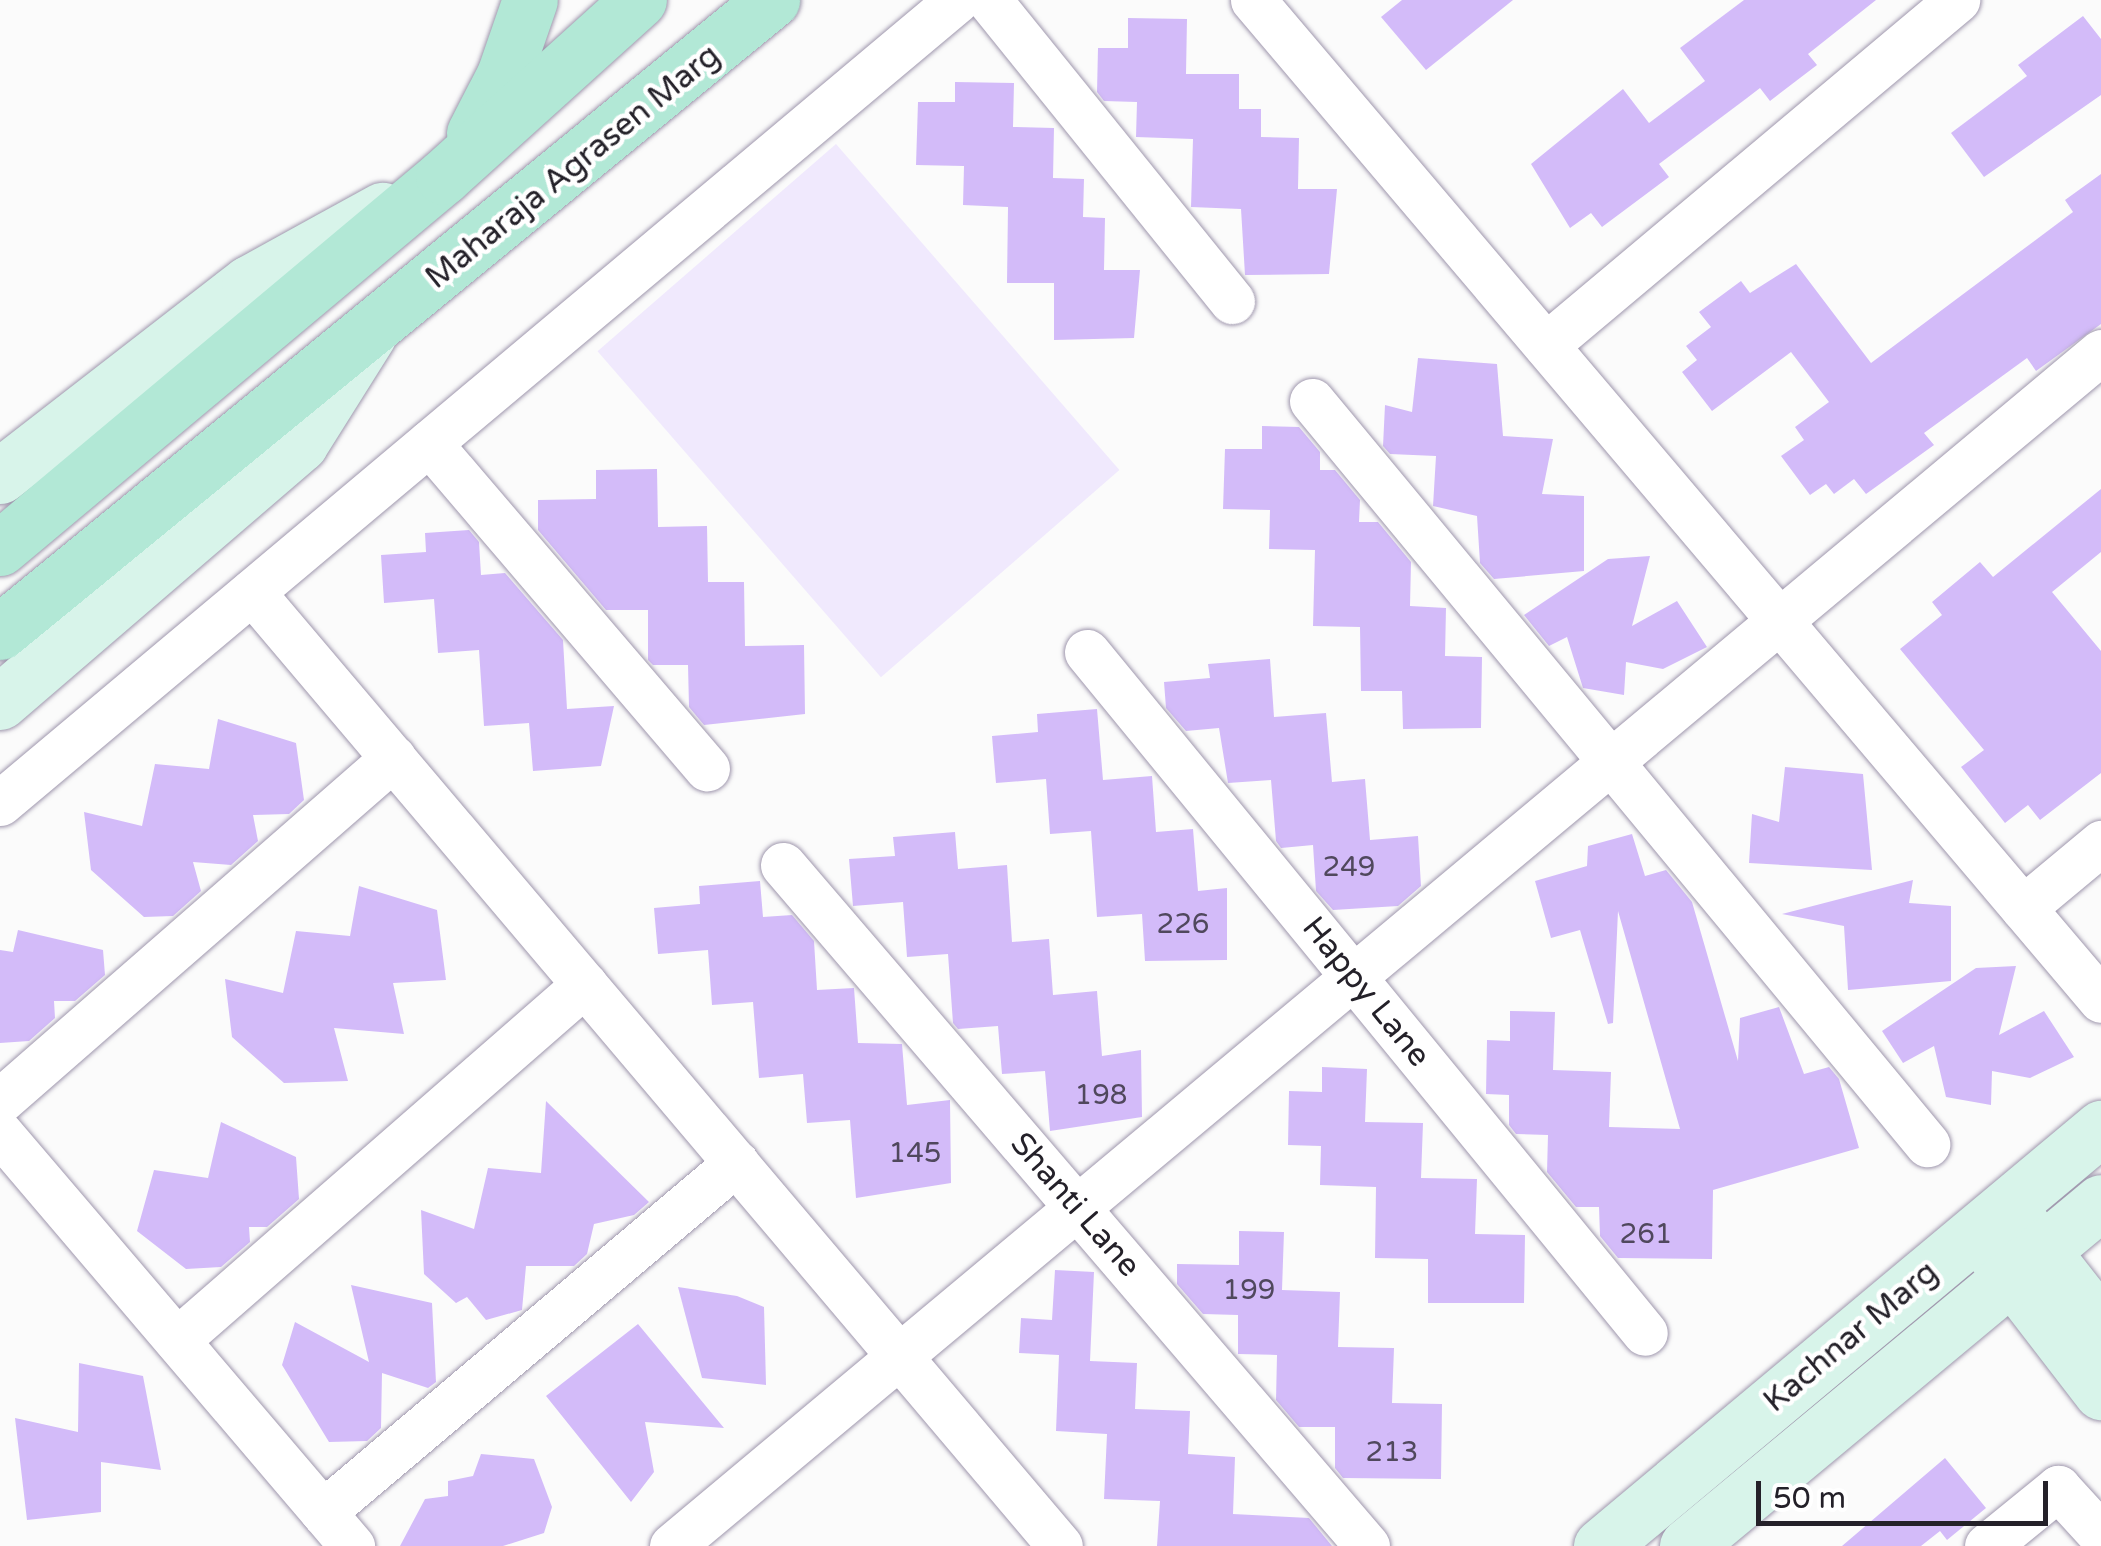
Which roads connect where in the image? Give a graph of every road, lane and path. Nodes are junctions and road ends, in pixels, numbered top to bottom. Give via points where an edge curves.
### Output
1 (530, 0) edge
2 (639, 0) edge
3 (772, 0) edge
4 (957, 0) edge
5 (989, 0) edge
6 (1957, 0) edge
7 (1269, 5) edge
8 (450, 170) junction
9 (1232, 302) dead end
10 (371, 332) junction
11 (1546, 345) junction
12 (2101, 352) edge
13 (1312, 402) dead end
14 (429, 443) junction
15 (0, 476) edge
16 (0, 548) edge
17 (252, 592) junction
18 (1779, 621) junction
19 (0, 632) edge
20 (1087, 652) dead end
21 (0, 702) edge
22 (393, 758) junction
23 (1612, 760) junction
24 (707, 769) dead end
25 (0, 803) edge
26 (2101, 843) edge
27 (783, 865) dead end
28 (2022, 908) junction
29 (1354, 976) junction
30 (584, 984) junction
31 (2101, 1000) edge
32 (0, 1101) edge
33 (2101, 1128) edge
34 (0, 1132) edge
35 (1927, 1144) dead end
36 (736, 1163) junction
37 (2101, 1202) edge
38 (1077, 1208) junction
39 (1991, 1219) junction
40 (2027, 1264) junction
41 (2101, 1326) edge
42 (1645, 1333) dead end
43 (177, 1340) junction
44 (899, 1356) junction
45 (2101, 1392) edge
46 (338, 1529) edge
47 (2101, 1535) edge
48 (698, 1538) edge
49 (1060, 1546) edge
50 (1367, 1546) edge
51 (1602, 1546) edge
52 (1687, 1546) edge
53 (1987, 1546) edge

1 - 8 main road via 504,75
2 - 8 main road
3 - 10 main road, Maharaja Agrasen Marg
4 - 14 street
5 - 9 street
6 - 11 street
7 - 11 street
8 - 15 street via 250,283
8 - 16 main road
10 - 19 main road, Maharaja Agrasen Marg
10 - 21 street via 300,444
11 - 18 street
12 - 18 street
13 - 23 street
14 - 17 street
14 - 24 street
17 - 22 street
17 - 25 street
18 - 23 street
18 - 28 street
20 - 29 street, Happy Lane
22 - 30 street
22 - 32 street
23 - 29 street
23 - 35 street
26 - 28 street
27 - 38 street, Shanti Lane
28 - 31 street
29 - 38 street
29 - 42 street, Happy Lane
30 - 36 street
30 - 43 street
33 - 39 street, Kachnar Marg
34 - 43 street
36 - 44 street
36 - 46 street
37 - 40 street, Kachnar Marg
38 - 44 street
38 - 50 street, Shanti Lane
39 - 40 street
39 - 51 street, Kachnar Marg
40 - 41 street
40 - 45 street
40 - 52 street, Kachnar Marg
43 - 46 street
44 - 48 street
44 - 49 street
47 - 53 street via 2058,1488

